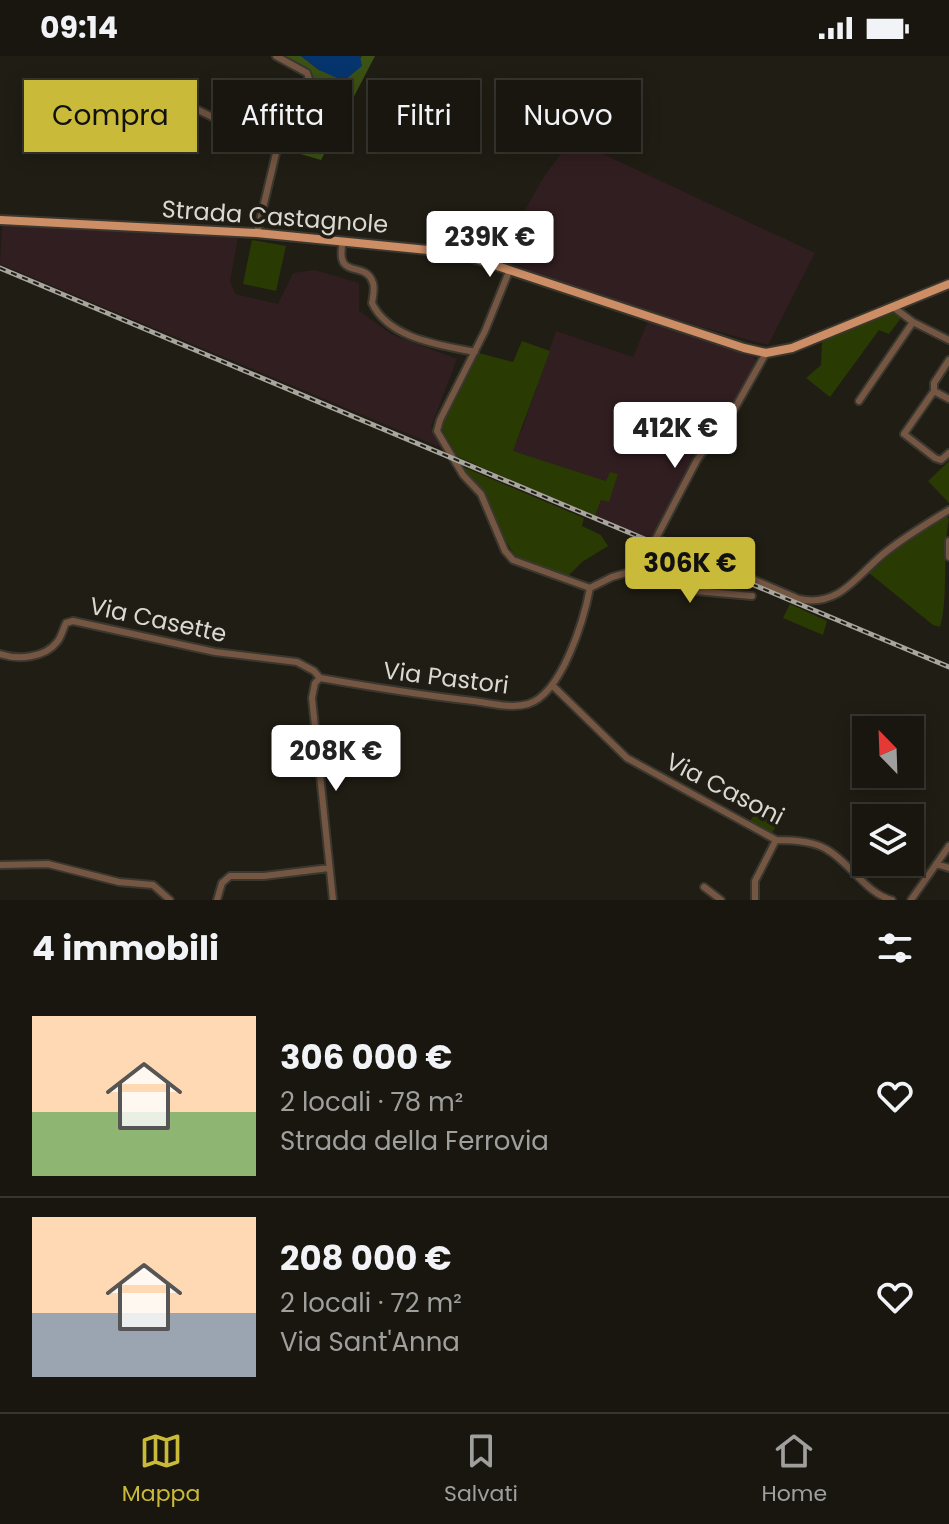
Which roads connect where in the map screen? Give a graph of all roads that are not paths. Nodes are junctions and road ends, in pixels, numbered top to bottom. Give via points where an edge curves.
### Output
1 (276, 56) edge
2 (309, 80) edge
3 (276, 152) edge
4 (0, 220) edge
5 (257, 233) junction
6 (343, 241) junction
7 (510, 269) junction
8 (949, 284) edge
9 (893, 307) junction
10 (913, 322) junction
11 (949, 340) edge
12 (475, 352) junction
13 (766, 353) junction
14 (949, 360) edge
15 (934, 387) junction
16 (949, 399) edge
17 (859, 401) dead end
18 (949, 453) edge
19 (948, 513) edge
20 (656, 538) junction
21 (949, 541) edge
22 (949, 557) edge
23 (640, 569) junction
24 (590, 588) junction
25 (752, 596) dead end
26 (0, 654) edge
27 (320, 678) junction
28 (553, 686) junction
29 (776, 840) junction
30 (949, 846) edge
31 (936, 864) junction
32 (0, 865) edge
33 (329, 868) junction
34 (949, 868) edge
35 (704, 887) dead end
36 (170, 900) edge
37 (217, 900) edge
38 (333, 900) edge
39 (721, 900) edge
40 (755, 900) edge
41 (892, 900) edge
42 (903, 900) edge
43 (912, 900) edge

1 - 2 street via 307,73
3 - 5 street
4 - 5 main road, Strada Castagnole
5 - 6 main road, Strada Castagnole
6 - 7 main road, Strada Castagnole via 458,253
6 - 12 street via 342,261 370,279 373,305 384,318 416,338
7 - 12 street
7 - 13 main road, Strada Castagnole
8 - 9 main road, Strada Castagnole
9 - 10 street
9 - 13 main road, Strada Castagnole via 792,348
10 - 11 street
10 - 17 street
12 - 24 street via 438,426 439,436 481,494 513,560
13 - 20 street via 697,460
14 - 15 street
15 - 16 street
15 - 18 street via 904,434 935,458
19 - 20 street via 818,602 799,599
20 - 23 street
21 - 22 street
23 - 24 street
23 - 25 street via 696,591
24 - 28 street via 584,620
26 - 27 street, Via Casette via 25,658 44,653 73,621 212,651 297,662
27 - 28 street, Via Pastori via 509,705 530,704
27 - 33 street via 312,698
28 - 29 street, Via Casoni via 627,758
29 - 40 street via 755,881
29 - 41 street, Via Casoni via 824,847
30 - 31 street
31 - 34 street
31 - 43 street
32 - 36 street via 48,864 153,885
33 - 37 street via 230,876
33 - 38 street
35 - 39 street
42 - 43 street

